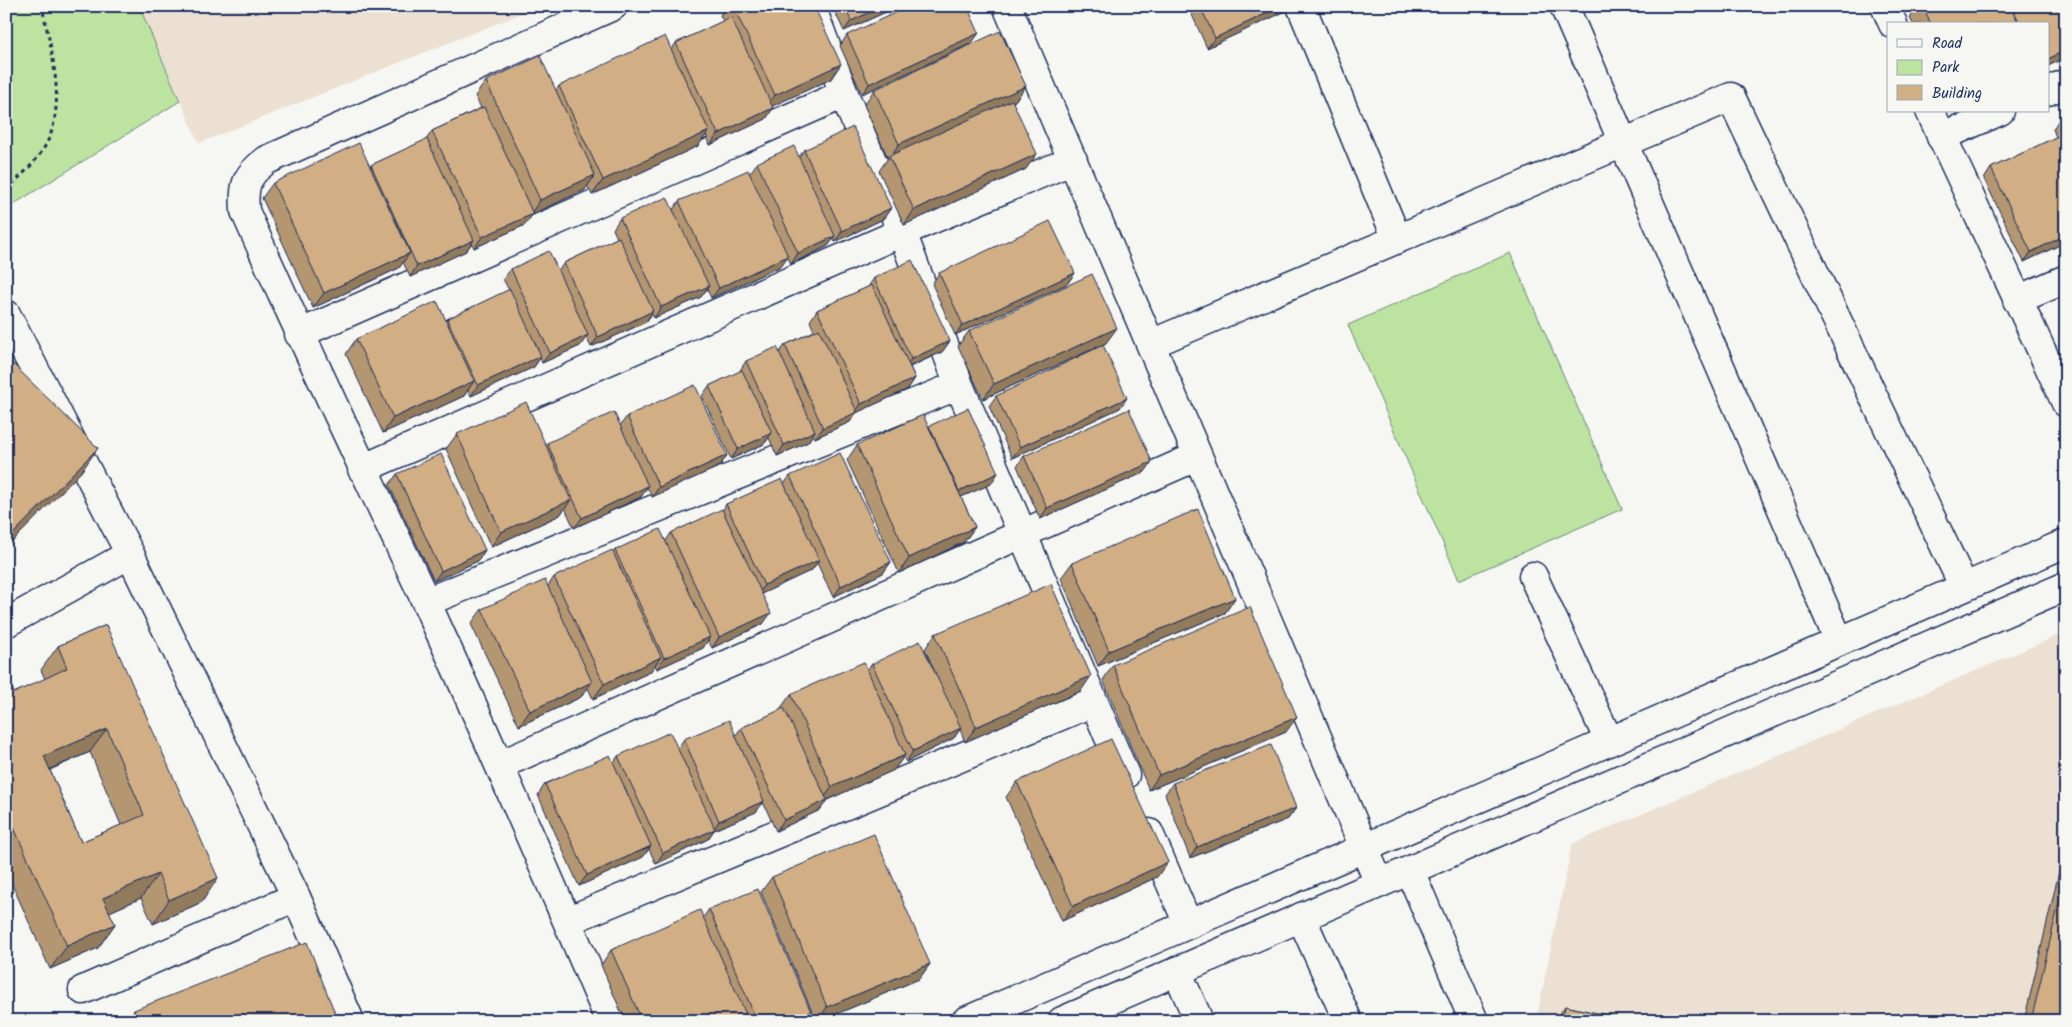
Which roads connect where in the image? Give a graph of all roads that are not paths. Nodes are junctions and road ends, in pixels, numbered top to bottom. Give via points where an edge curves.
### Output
1 (614, 6) edge
2 (811, 6) edge
3 (1007, 6) edge
4 (1301, 6) edge
5 (1564, 6) edge
6 (1885, 6) edge
7 (1892, 22) edge
8 (2066, 83) edge
9 (2050, 90) edge
10 (844, 94) junction
11 (1930, 112) edge
12 (1998, 112) edge
13 (1941, 137) junction
14 (1623, 142) junction
15 (1073, 160) junction
16 (902, 232) junction
17 (1397, 239) junction
18 (2066, 279) edge
19 (2017, 300) junction
20 (6, 314) edge
21 (299, 334) junction
22 (1151, 344) junction
23 (959, 385) junction
24 (2066, 403) edge
25 (1198, 456) junction
26 (362, 469) junction
27 (1022, 534) junction
28 (2066, 543) edge
29 (130, 554) junction
30 (1533, 576) dead end
31 (2066, 586) edge
32 (1964, 587) junction
33 (426, 602) junction
34 (6, 623) edge
35 (1839, 641) junction
36 (1094, 702) junction
37 (1609, 741) junction
38 (500, 765) junction
39 (1365, 847) junction
40 (1410, 870) junction
41 (1379, 883) junction
42 (296, 897) junction
43 (1301, 917) junction
44 (567, 921) junction
45 (1188, 924) junction
46 (1176, 971) junction
47 (83, 990) dead end
48 (350, 1021) edge
49 (610, 1021) edge
50 (966, 1021) edge
51 (1062, 1021) edge
52 (1198, 1021) edge
53 (1348, 1021) edge
54 (1474, 1021) edge

1 - 21 street via 292,148 252,171 244,194 245,211
2 - 10 street
3 - 15 street
4 - 17 street
5 - 14 street
6 - 7 street
8 - 9 street
10 - 16 street
10 - 21 street
11 - 13 street
12 - 13 street
13 - 19 street
14 - 17 street
14 - 32 street via 1731,96
14 - 35 street
15 - 16 street
15 - 22 street
16 - 23 street
16 - 26 street
17 - 22 street
18 - 19 street
19 - 24 street
20 - 29 street
21 - 26 street
22 - 25 street
23 - 27 street
23 - 33 street
25 - 27 street
25 - 39 street
26 - 33 street
27 - 36 street
27 - 38 street
28 - 32 street
29 - 34 street
29 - 42 street
30 - 37 street
31 - 40 street
32 - 35 street
33 - 38 street
35 - 37 street
36 - 44 street
36 - 45 street
37 - 39 street
38 - 44 street
39 - 41 street
39 - 45 street
40 - 41 street
40 - 54 street
41 - 43 street
42 - 47 street
42 - 48 street
43 - 46 street
43 - 53 street
44 - 49 street
45 - 50 street
46 - 51 street
46 - 52 street

